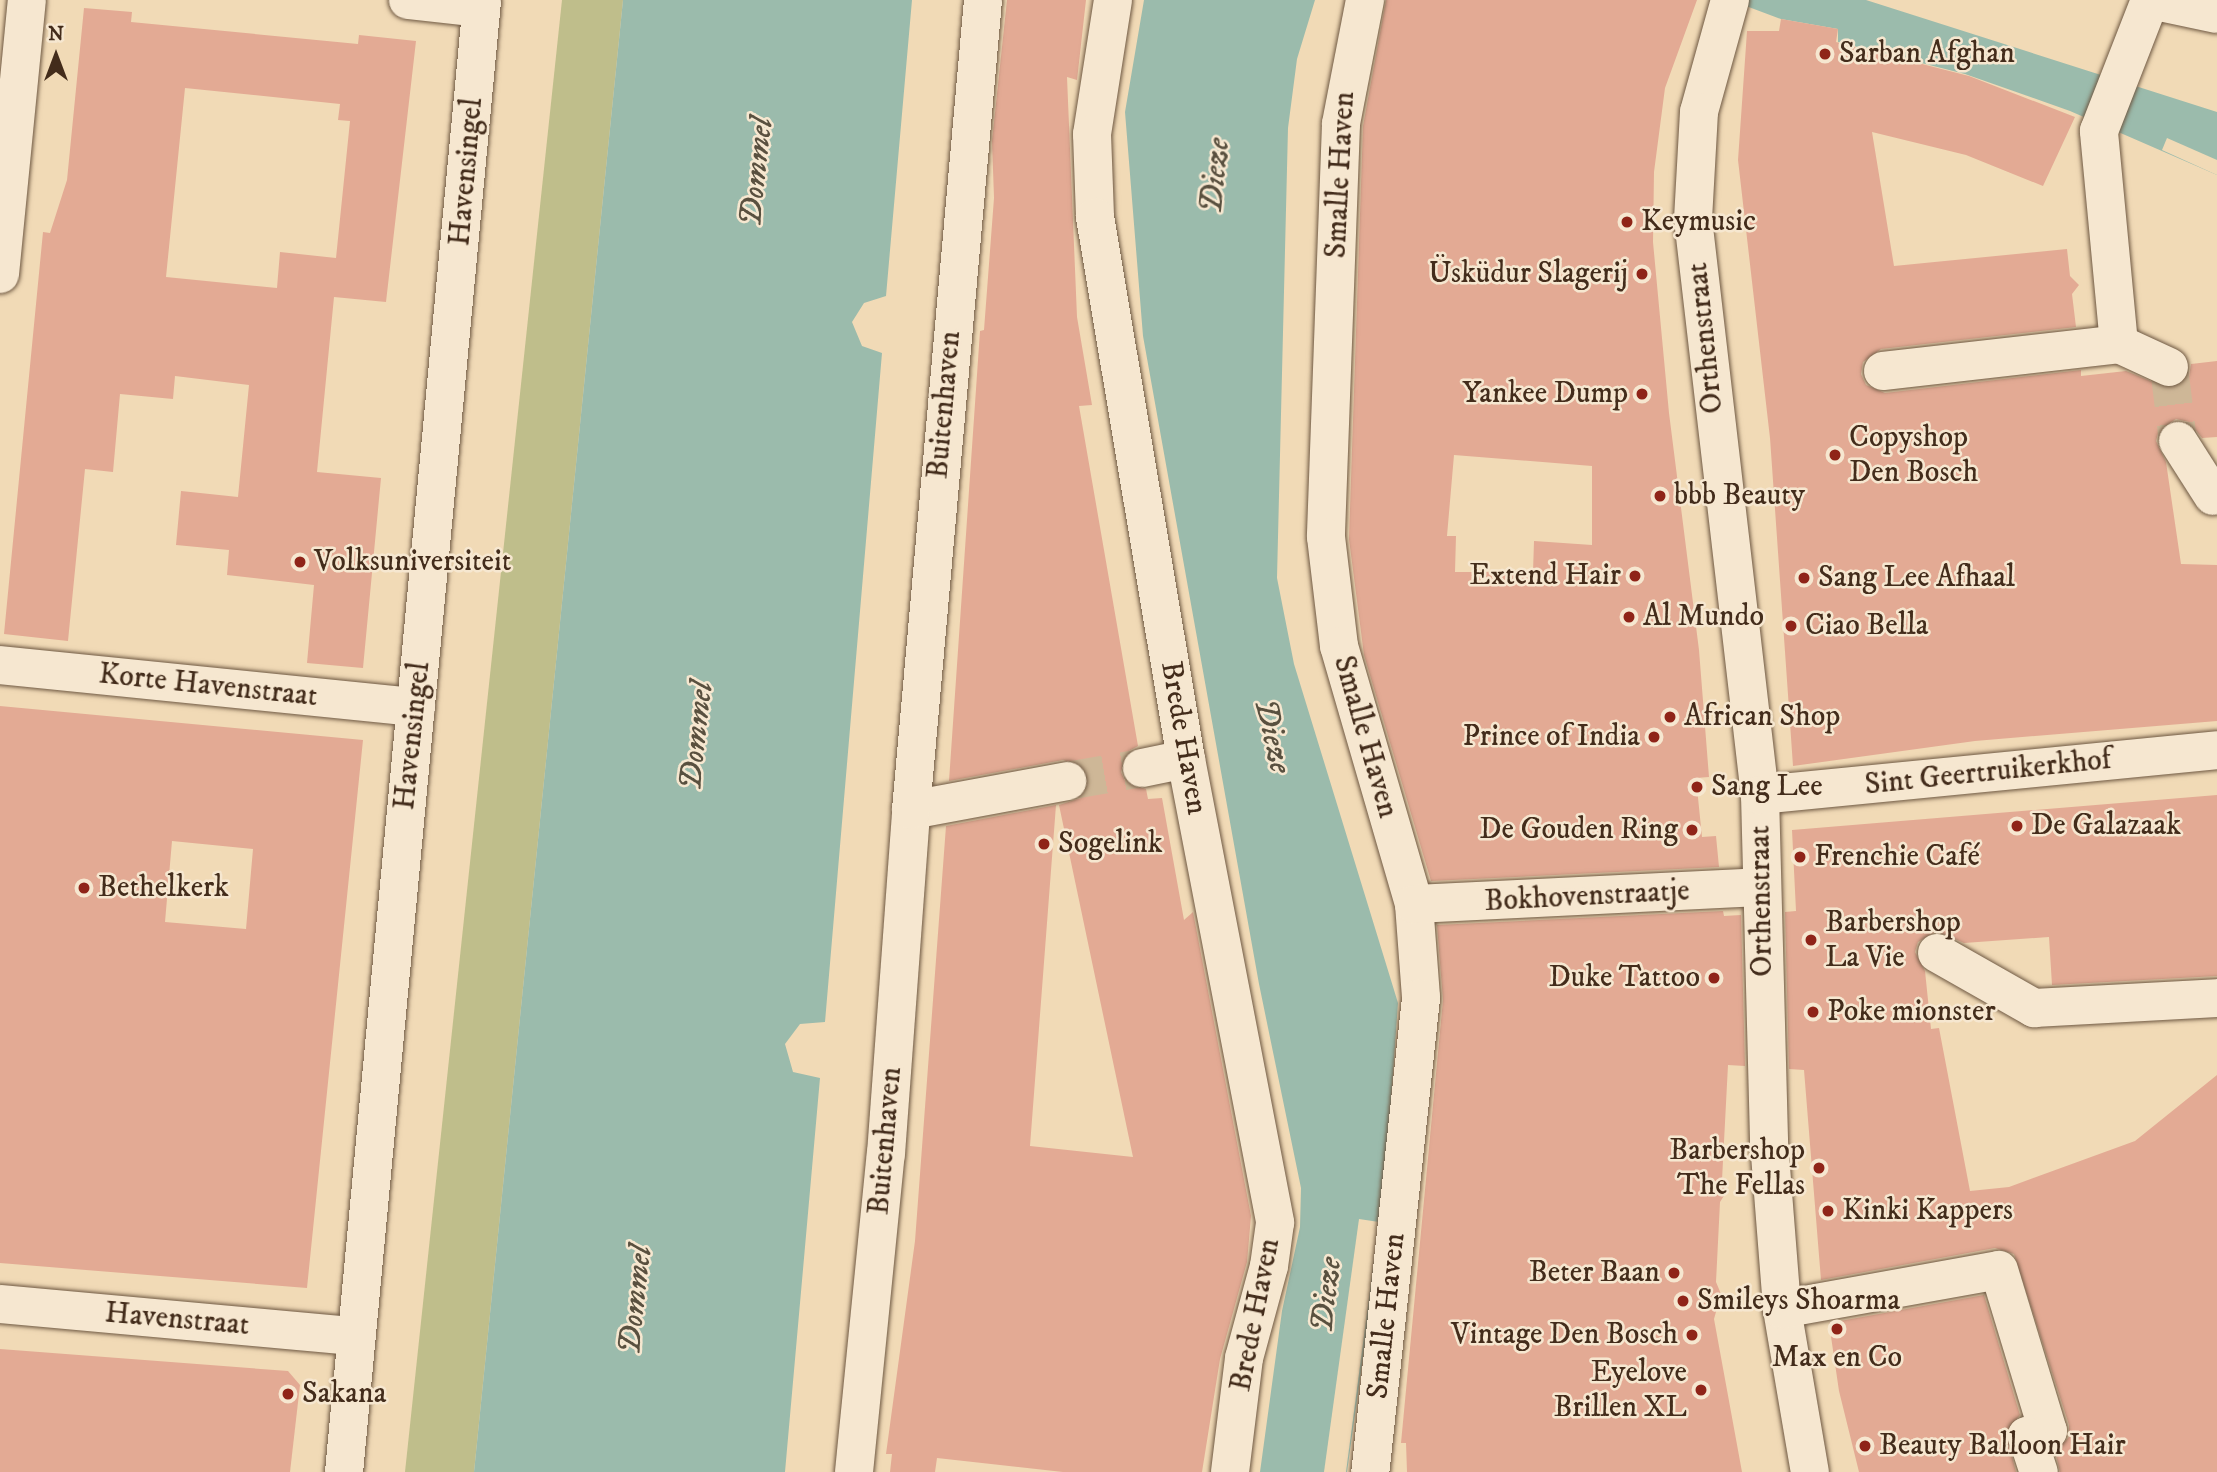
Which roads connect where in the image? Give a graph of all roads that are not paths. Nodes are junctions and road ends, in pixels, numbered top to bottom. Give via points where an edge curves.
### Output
1 (27, 0) edge
2 (408, 0) edge
3 (983, 0) edge
4 (1113, 0) edge
5 (1365, 0) edge
6 (482, 4) edge
7 (1726, 9) edge
8 (2147, 11) edge
9 (2217, 14) edge
10 (0, 274) edge
11 (2119, 344) junction
12 (2169, 367) dead end
13 (1883, 371) dead end
14 (2178, 441) tunnel mouth
15 (2213, 496) dead end
16 (0, 665) edge
17 (416, 707) junction
18 (2217, 750) edge
19 (1186, 759) junction
20 (1142, 768) tunnel mouth
21 (1066, 781) tunnel mouth
22 (1760, 795) junction
23 (911, 810) junction
24 (1761, 887) junction
25 (1414, 904) junction
26 (1937, 953) dead end
27 (2217, 998) edge
28 (0, 1304) edge
29 (1782, 1309) junction
30 (354, 1336) junction
31 (344, 1472) edge
32 (854, 1472) edge
33 (1230, 1472) edge
34 (1370, 1472) edge
35 (1810, 1472) edge
36 (2039, 1472) edge

1 - 10 street
2 - 6 street
3 - 23 street, Buitenhaven
4 - 19 street, Brede Haven via 1092,134 1095,216
5 - 25 street, Smalle Haven via 1341,124 1326,537 1339,646
6 - 17 street, Havensingel
7 - 22 street, Orthenstraat via 1699,112 1693,219
8 - 9 street
8 - 11 street via 2099,131
11 - 12 street
11 - 13 street
14 - 15 street
16 - 17 street, Korte Havenstraat
17 - 30 street, Havensingel
18 - 22 street, Sint Geertruikerkhof
19 - 20 street
19 - 33 street, Brede Haven via 1275,1223 1269,1266 1244,1358
21 - 23 street
22 - 24 street, Orthenstraat
23 - 32 street, Buitenhaven via 886,1154
24 - 25 street, Bokhovenstraatje
24 - 29 street, Orthenstraat via 1769,1142
25 - 34 street, Smalle Haven via 1421,998
26 - 27 street via 2034,1008
28 - 30 street, Havenstraat
29 - 35 street, Orthenstraat
29 - 36 street via 1999,1270 2048,1431 2027,1436
30 - 31 street, Havensingel

